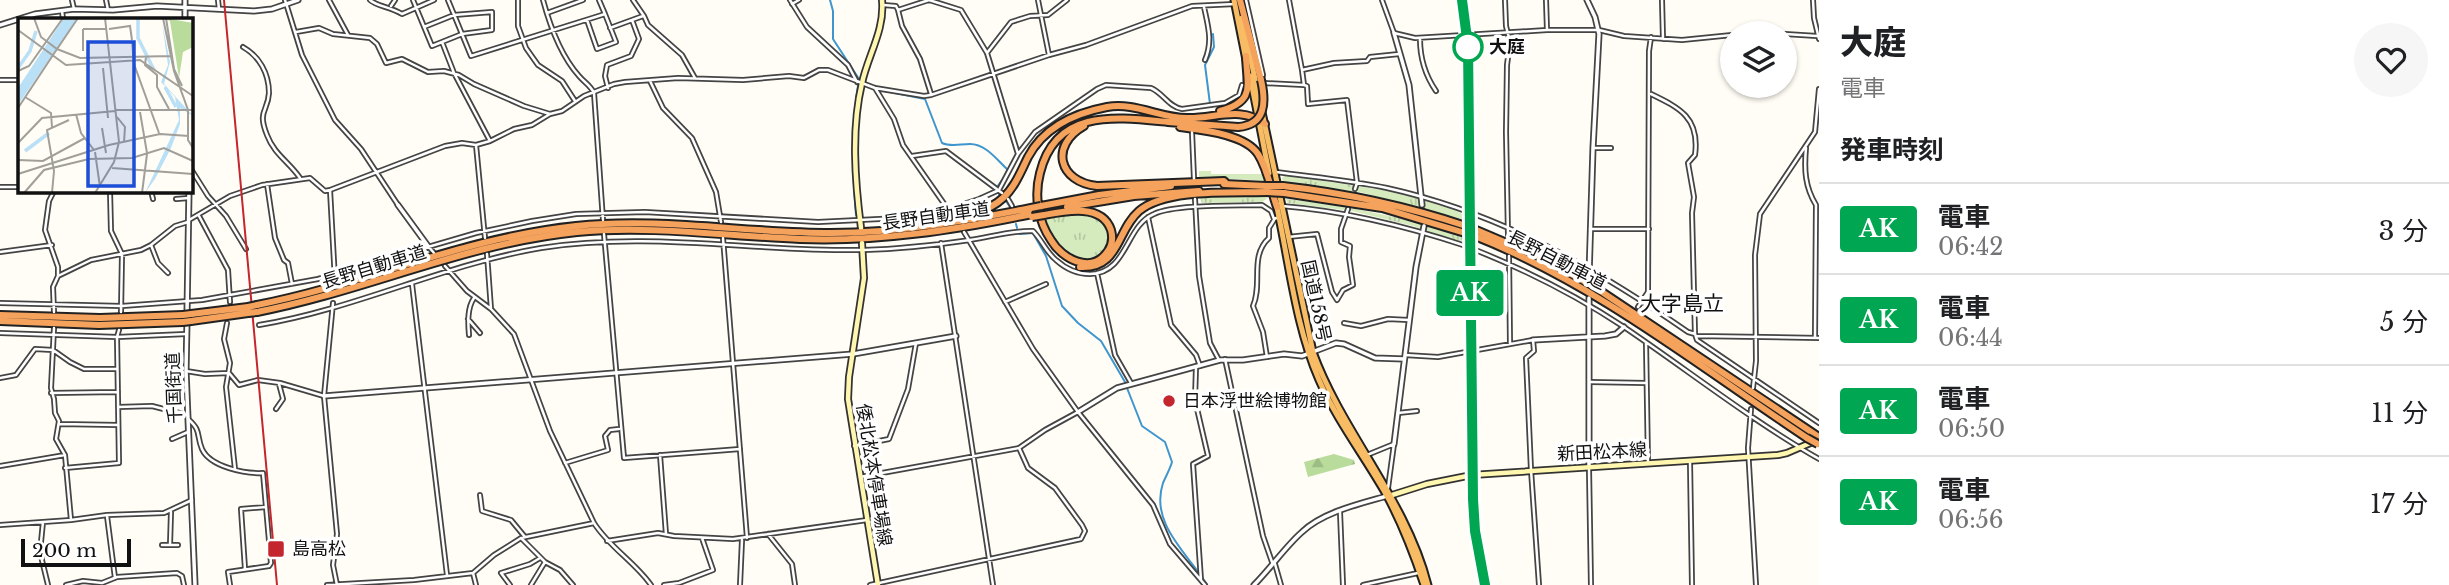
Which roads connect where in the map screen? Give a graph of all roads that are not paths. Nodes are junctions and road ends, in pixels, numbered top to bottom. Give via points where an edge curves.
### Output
1 (72, 0) edge
2 (106, 0) edge
3 (185, 0) edge
4 (218, 0) edge
5 (298, 0) edge
6 (329, 0) edge
7 (370, 0) edge
8 (395, 0) edge
9 (413, 0) edge
10 (434, 0) edge
11 (447, 0) edge
12 (518, 0) edge
13 (543, 0) edge
14 (583, 0) edge
15 (599, 0) edge
16 (633, 0) edge
17 (790, 0) edge
18 (799, 0) edge
19 (1038, 0) edge
20 (1067, 0) edge
21 (1246, 0) edge
22 (1289, 0) edge
23 (1382, 0) edge
24 (1505, 0) edge
25 (1546, 0) edge
26 (1587, 0) edge
27 (1662, 0) edge
28 (1813, 0) edge
29 (1237, 1) edge
30 (286, 2) edge
31 (883, 3) edge
32 (792, 4) junction
33 (391, 6) junction
34 (1204, 7) junction
35 (185, 8) junction
36 (416, 8) junction
37 (74, 9) junction
38 (219, 9) junction
39 (108, 10) junction
40 (898, 10) junction
41 (62, 11) junction
42 (35, 13) junction
43 (547, 13) junction
44 (605, 14) junction
45 (454, 15) junction
46 (644, 16) junction
47 (1041, 16) junction
48 (20, 18) edge
49 (37, 18) edge
50 (63, 18) edge
51 (185, 18) edge
52 (18, 19) edge
53 (587, 20) junction
54 (632, 20) junction
55 (0, 25) edge
56 (424, 27) junction
57 (610, 28) junction
58 (1547, 30) junction
59 (1599, 30) junction
60 (553, 31) junction
61 (296, 32) junction
62 (1394, 33) junction
63 (1508, 33) junction
64 (462, 34) junction
65 (1797, 34) edge
66 (1818, 35) edge
67 (348, 36) junction
68 (1720, 36) edge
69 (1651, 37) junction
70 (1420, 38) junction
71 (1662, 39) junction
72 (523, 41) junction
73 (442, 42) junction
74 (243, 47) dead end
75 (987, 53) junction
76 (1400, 54) junction
77 (1049, 55) junction
78 (1245, 56) junction
79 (1205, 60) dead end
80 (1302, 70) junction
81 (454, 73) junction
82 (993, 74) junction
83 (695, 78) junction
84 (0, 80) edge
85 (18, 80) edge
86 (650, 81) junction
87 (860, 83) junction
88 (1261, 83) junction
89 (1241, 85) dead end
90 (1304, 85) junction
91 (608, 88) junction
92 (875, 88) junction
93 (1819, 89) edge
94 (1436, 91) dead end
95 (594, 93) junction
96 (1650, 94) junction
97 (931, 95) junction
98 (576, 102) junction
99 (1191, 108) junction
100 (1100, 109) junction
101 (550, 114) junction
102 (1195, 116) junction
103 (1105, 118) junction
104 (1147, 120) junction
105 (1262, 122) junction
106 (1192, 132) dead end
107 (490, 141) junction
108 (476, 145) junction
109 (1806, 146) junction
110 (1592, 148) junction
111 (1611, 148) dead end
112 (1018, 155) junction
113 (912, 156) junction
114 (192, 171) edge
115 (1275, 172) junction
116 (378, 173) junction
117 (300, 178) junction
118 (1194, 179) dead end
119 (1357, 183) junction
120 (267, 184) junction
121 (1227, 184) junction
122 (0, 187) edge
123 (18, 187) edge
124 (1267, 189) junction
125 (1355, 189) dead end
126 (330, 190) junction
127 (54, 192) edge
128 (110, 192) edge
129 (151, 192) edge
130 (189, 192) edge
131 (1001, 192) junction
132 (1421, 197) junction
133 (189, 198) junction
134 (153, 199) dead end
135 (176, 199) dead end
136 (1008, 199) dead end
137 (1195, 199) dead end
138 (217, 204) junction
139 (398, 205) joint
140 (1422, 205) dead end
141 (1012, 206) dead end
142 (1279, 206) junction
143 (1197, 208) junction
144 (947, 209) junction
145 (1348, 209) dead end
146 (1043, 211) junction
147 (603, 212) junction
148 (1032, 213) junction
149 (1346, 214) junction
150 (952, 215) dead end
151 (199, 216) junction
152 (720, 216) junction
153 (1148, 217) junction
154 (1276, 218) junction
155 (603, 220) dead end
156 (189, 221) junction
157 (860, 221) junction
158 (721, 222) dead end
159 (1018, 224) dead end
160 (1424, 226) dead end
161 (861, 228) dead end
162 (1508, 228) junction
163 (1590, 229) junction
164 (1649, 229) junction
165 (484, 231) junction
166 (877, 232) junction
167 (964, 232) dead end
168 (1020, 232) junction
169 (1424, 232) junction
170 (604, 234) dead end
171 (1508, 235) dead end
172 (1288, 237) junction
173 (485, 238) dead end
174 (723, 238) dead end
175 (969, 240) junction
176 (604, 242) junction
177 (862, 243) dead end
178 (941, 243) junction
179 (52, 245) junction
180 (151, 245) junction
181 (723, 245) junction
182 (428, 246) junction
183 (1466, 246) dead end
184 (246, 249) dead end
185 (1473, 249) dead end
186 (863, 250) junction
187 (0, 252) edge
188 (434, 253) dead end
189 (122, 254) junction
190 (487, 254) dead end
191 (1508, 256) dead end
192 (487, 260) junction
193 (1508, 263) junction
194 (445, 266) dead end
195 (1590, 268) junction
196 (450, 271) junction
197 (168, 273) dead end
198 (335, 273) junction
199 (1097, 273) junction
200 (58, 276) junction
201 (1589, 276) dead end
202 (335, 280) dead end
203 (292, 284) junction
204 (412, 284) junction
205 (1045, 284) dead end
206 (232, 295) junction
207 (474, 298) junction
208 (1589, 298) dead end
209 (1643, 301) junction
210 (187, 302) junction
211 (230, 302) dead end
212 (1005, 302) junction
213 (0, 303) edge
214 (333, 303) dead end
215 (53, 306) junction
216 (122, 306) junction
217 (1588, 306) junction
218 (1638, 307) dead end
219 (257, 308) junction
220 (332, 309) junction
221 (491, 309) junction
222 (54, 312) dead end
223 (121, 312) dead end
224 (0, 315) edge
225 (183, 318) junction
226 (468, 319) junction
227 (1409, 320) junction
228 (0, 321) edge
229 (226, 323) dead end
230 (1344, 323) dead end
231 (1625, 325) junction
232 (260, 326) dead end
233 (54, 328) dead end
234 (119, 330) dead end
235 (480, 332) dead end
236 (0, 333) edge
237 (186, 334) junction
238 (54, 335) junction
239 (469, 335) dead end
240 (956, 335) junction
241 (1695, 335) junction
242 (117, 337) junction
243 (1588, 337) junction
244 (1757, 337) junction
245 (1817, 338) edge
246 (1533, 340) junction
247 (916, 343) junction
248 (1646, 343) junction
249 (1510, 344) junction
250 (54, 350) junction
251 (1311, 352) junction
252 (853, 354) junction
253 (1267, 357) junction
254 (1404, 357) junction
255 (1222, 360) junction
256 (733, 365) junction
257 (1198, 366) junction
258 (117, 369) junction
259 (186, 371) junction
260 (229, 373) junction
261 (617, 374) junction
262 (0, 378) edge
263 (1754, 380) junction
264 (531, 381) junction
265 (1588, 382) junction
266 (278, 383) junction
267 (1131, 383) junction
268 (1646, 383) junction
269 (426, 388) junction
270 (1753, 388) dead end
271 (118, 392) junction
272 (51, 393) junction
273 (324, 396) junction
274 (118, 407) junction
275 (1751, 409) dead end
276 (276, 410) dead end
277 (1417, 411) dead end
278 (1078, 412) junction
279 (1398, 413) junction
280 (1750, 415) junction
281 (188, 417) junction
282 (1819, 423) edge
283 (59, 424) junction
284 (118, 425) junction
285 (621, 429) junction
286 (189, 432) junction
287 (172, 439) dead end
288 (1816, 440) edge
289 (1394, 444) junction
290 (854, 446) junction
291 (1019, 448) junction
292 (1800, 448) junction
293 (740, 449) junction
294 (65, 455) junction
295 (660, 455) junction
296 (1367, 455) junction
297 (975, 457) junction
298 (1749, 457) junction
299 (1819, 459) edge
300 (1690, 460) junction
301 (565, 463) junction
302 (1648, 463) junction
303 (0, 466) edge
304 (1589, 467) junction
305 (65, 468) junction
306 (235, 469) junction
307 (1531, 470) junction
308 (860, 477) junction
309 (1389, 493) junction
310 (480, 495) dead end
311 (192, 500) junction
312 (266, 507) junction
313 (1340, 511) junction
314 (171, 512) junction
315 (107, 515) junction
316 (71, 520) junction
317 (867, 520) junction
318 (43, 522) junction
319 (594, 523) junction
320 (0, 525) edge
321 (666, 534) junction
322 (768, 534) junction
323 (523, 537) junction
324 (702, 538) junction
325 (745, 538) junction
326 (607, 541) junction
327 (162, 545) dead end
328 (170, 545) junction
329 (178, 545) dead end
330 (540, 558) junction
331 (991, 559) junction
332 (545, 562) junction
333 (1275, 564) junction
334 (245, 569) junction
335 (1422, 572) junction
336 (473, 573) junction
337 (447, 575) junction
338 (115, 578) junction
339 (1201, 580) junction
340 (415, 583) edge
341 (102, 584) edge
342 (346, 584) edge
343 (878, 584) edge
344 (48, 585) edge
345 (66, 585) edge
346 (184, 585) edge
347 (195, 585) edge
348 (230, 585) edge
349 (327, 585) edge
350 (337, 585) edge
351 (476, 585) edge
352 (510, 585) edge
353 (531, 585) edge
354 (573, 585) edge
355 (651, 585) edge
356 (664, 585) edge
357 (740, 585) edge
358 (795, 585) edge
359 (870, 585) edge
360 (993, 585) edge
361 (1205, 585) edge
362 (1254, 585) edge
363 (1281, 585) edge
364 (1343, 585) edge
365 (1363, 585) edge
366 (1426, 585) edge
367 (1539, 585) edge
368 (1591, 585) edge
369 (1692, 585) edge
370 (1756, 585) edge

1 - 37 street
2 - 39 street
3 - 35 street
4 - 38 street
5 - 30 street
6 - 67 street
7 - 33 street
8 - 33 street
9 - 36 street
10 - 36 street
11 - 45 street
12 - 72 street
13 - 43 street
14 - 43 street
15 - 44 street
16 - 46 street
17 - 32 street
18 - 32 street
19 - 47 street
20 - 47 street
21 - 88 street
22 - 80 street
23 - 62 street
24 - 63 street
25 - 58 street
26 - 59 street
27 - 71 street
28 - 66 street
29 - 34 street
29 - 78 highway, 国道158号
29 - 88 highway
30 - 38 street via 261,10
30 - 61 street
31 - 40 street
31 - 87 main road via 878,34
32 - 87 street via 807,27 848,65
33 - 36 street via 401,13
34 - 77 street via 1192,6
34 - 79 street via 1210,37
35 - 38 street
35 - 39 street
35 - 51 street
36 - 56 street
37 - 39 street
37 - 41 street
40 - 75 street via 929,0 961,10
40 - 97 street
41 - 42 street
41 - 50 street
42 - 48 street
42 - 49 street
43 - 60 street
44 - 53 street
44 - 57 street
45 - 56 street
45 - 64 street
45 - 64 street via 492,12 492,30
46 - 54 street
46 - 83 street via 655,33 682,55
47 - 75 street via 1011,22
47 - 77 street
52 - 55 street
53 - 57 street via 597,49 616,42
53 - 60 street
54 - 57 street
54 - 91 street via 639,39 631,57 607,65
56 - 73 street via 432,46
58 - 59 street
58 - 63 street
59 - 69 street
59 - 110 street
60 - 72 street
60 - 95 street
61 - 67 street via 318,28
61 - 116 street via 302,55 335,120
62 - 70 street
62 - 76 street
63 - 70 street
63 - 162 street
64 - 72 street via 471,56
64 - 73 street
65 - 66 street
67 - 81 street via 370,38 386,62 402,59 428,72
68 - 71 street
69 - 71 street
69 - 96 street
70 - 94 street via 1420,55
72 - 98 street via 538,65 562,81
73 - 81 street
74 - 117 street via 254,53 264,69 269,93 262,121 272,148
75 - 82 street
76 - 80 street
76 - 132 street via 1409,85
77 - 82 street
78 - 102 highway via 1248,87 1244,99
78 - 105 highway, 国道158号
80 - 90 street
81 - 101 street
81 - 107 street
82 - 97 street
82 - 112 street
83 - 86 street
83 - 87 street via 804,78 828,70
84 - 85 street
86 - 91 street
86 - 152 street via 663,108 692,138 716,192
87 - 92 street
87 - 157 main road via 856,148
88 - 90 street
88 - 104 highway, bridge via 1263,111 1253,123 1238,127
88 - 105 highway, 国道158号
89 - 99 street via 1232,99
90 - 119 street via 1308,104 1347,100
91 - 95 street
92 - 97 street
92 - 113 street
93 - 109 street via 1818,124
95 - 98 street
95 - 147 street
96 - 164 street
96 - 241 street via 1685,113 1695,135 1695,155 1688,163 1694,197
98 - 101 street
99 - 102 street
99 - 112 street via 1176,108 1150,88 1102,87 1041,126
100 - 102 highway
100 - 124 highway via 1053,138 1041,156 1035,178 1040,227 1051,248 1066,262 1083,267 1106,260 1135,215 1154,202
100 - 166 highway via 1070,118 1046,134 1009,192 993,205 951,219
101 - 107 street
102 - 105 highway via 1242,114
103 - 104 highway
103 - 121 highway via 1080,128 1065,144 1063,164 1075,180 1097,186
103 - 146 highway via 1076,126 1056,140 1042,164 1037,195 1043,226 1064,256 1090,262 1109,249 1110,229 1097,215
104 - 142 highway via 1250,145 1260,157
105 - 115 highway, 国道158号
105 - 142 highway, 国道158号
106 - 118 street
107 - 108 street
108 - 116 street via 445,146
108 - 165 street
109 - 244 street via 1760,214 1755,255
109 - 245 street via 1808,194 1816,205
110 - 111 street
110 - 163 street
112 - 131 street
113 - 131 street via 946,151
113 - 144 street
114 - 138 street
115 - 119 street
115 - 142 highway, 国道158号
116 - 126 street
116 - 139 street
117 - 120 street
117 - 126 street via 310,178
119 - 125 street
119 - 132 street
120 - 138 street
120 - 203 street via 275,238 288,263
121 - 124 highway, 長野自動車道
121 - 146 highway, 長野自動車道 via 1133,190
122 - 123 street
124 - 146 highway, 長野自動車道 via 1154,194
124 - 288 highway, 長野自動車道, bridge via 1382,208 1474,232 1594,294
126 - 198 street
127 - 179 street via 45,230
128 - 189 street via 111,231
129 - 134 street
130 - 133 street, 千国街道
131 - 144 street
132 - 140 street
132 - 162 street
133 - 135 street
133 - 156 street, 千国街道
136 - 141 street
137 - 143 street
138 - 151 street
138 - 184 street
139 - 182 street
142 - 149 street
142 - 154 highway, 国道158号
142 - 172 highway, 国道158号
143 - 153 street via 1169,209
143 - 154 street via 1262,205
143 - 255 street via 1199,276 1210,343
144 - 150 street
144 - 157 street
145 - 149 street
146 - 148 highway, 長野自動車道, bridge
147 - 152 street
147 - 155 street
147 - 165 street
148 - 166 highway, 長野自動車道
148 - 219 highway, 長野自動車道 via 894,237 830,240 650,230 576,232 492,247 339,293
149 - 169 street
149 - 172 street via 1341,242 1350,246 1353,285 1343,290 1338,300 1317,234
151 - 156 street
151 - 206 street via 228,270
152 - 157 street
152 - 158 street
153 - 199 street via 1114,265
153 - 257 street via 1171,325 1196,355
154 - 251 highway, 国道158号
154 - 253 street via 1257,259 1253,306
156 - 180 street
156 - 210 street, 千国街道
157 - 161 main road
159 - 168 street
160 - 169 street
162 - 171 street
162 - 195 street
163 - 164 street
163 - 195 street
164 - 209 street via 1648,292
165 - 173 street
165 - 182 street
166 - 219 highway, 長野自動車道 via 800,233 651,223 576,226 491,241
167 - 175 street
168 - 175 street
168 - 199 street via 1035,232 1048,254 1069,270
169 - 183 street
169 - 227 street
170 - 176 street
172 - 251 highway, 国道158号
174 - 181 street
175 - 178 street
175 - 212 street
176 - 181 street
176 - 192 street via 541,248
176 - 261 street
177 - 186 main road, 倭北松本停車場線
178 - 186 street
178 - 240 street
179 - 187 street
179 - 200 street
180 - 189 street
180 - 197 street
181 - 186 street
181 - 256 street
182 - 188 street
182 - 198 street
185 - 193 street
186 - 252 main road, 倭北松本停車場線 via 864,278
189 - 200 street via 91,260
189 - 216 street
190 - 192 street
191 - 193 street
192 - 196 street
192 - 221 street
193 - 217 street
193 - 249 street
194 - 196 street
195 - 201 street
195 - 209 street
196 - 204 street
196 - 207 street
198 - 202 street
198 - 203 street
199 - 267 street via 1115,355
200 - 215 street
203 - 206 street
204 - 220 street
204 - 269 street
205 - 212 street
206 - 210 street
206 - 211 street
207 - 221 street
207 - 226 street
208 - 217 street
209 - 218 street
209 - 241 street
210 - 216 street
210 - 237 street, 千国街道
212 - 278 street
213 - 215 street
214 - 220 street
215 - 216 street
215 - 222 street
216 - 223 street
217 - 231 street
217 - 243 street
219 - 225 highway, 長野自動車道, bridge
220 - 232 street
220 - 273 street
221 - 264 street via 514,334
224 - 225 highway, 長野自動車道
225 - 228 highway, 長野自動車道 via 99,325
226 - 235 street
226 - 239 street
227 - 230 street via 1388,319 1361,326
227 - 254 street
229 - 260 street
231 - 243 street via 1616,334
231 - 248 street
233 - 238 street
234 - 242 street
236 - 238 street
237 - 242 street
237 - 259 street, 千国街道
238 - 242 street
238 - 250 street
240 - 247 street
240 - 297 street
241 - 244 street
241 - 263 street
242 - 258 street
243 - 246 street
243 - 265 street
244 - 245 street
244 - 263 street
246 - 249 street
246 - 307 street via 1534,351 1526,358
247 - 252 street
247 - 290 street via 908,389 888,439
248 - 268 street
248 - 280 street
249 - 254 street via 1438,357
250 - 258 street via 85,369
250 - 262 street via 36,349 16,374
250 - 272 street
251 - 253 street
251 - 254 street via 1344,344 1375,358
251 - 296 highway, 国道158号 via 1332,398
251 - 309 highway, 国道158号 via 1328,400
252 - 256 street
252 - 290 main road, 倭北松本停車場線 via 848,400
253 - 255 street
254 - 279 street
255 - 257 street
255 - 333 street via 1262,536
256 - 261 street
256 - 293 street
257 - 267 street
257 - 339 street via 1195,400 1208,456 1193,464
258 - 271 street
259 - 260 street
259 - 281 street, 千国街道
260 - 266 street via 239,385 256,380
260 - 306 street via 226,387
261 - 264 street
261 - 285 street
263 - 270 street
263 - 282 street
264 - 269 street
264 - 301 street
265 - 268 street
265 - 304 street
266 - 273 street
266 - 276 street via 283,400
267 - 278 street
268 - 302 street
269 - 273 street
269 - 337 street
271 - 272 street
271 - 274 street
272 - 283 street
273 - 350 street
274 - 281 street via 152,406
274 - 284 street
275 - 280 street
277 - 279 street
278 - 291 street
278 - 339 street via 1153,505 1170,544
279 - 289 street
280 - 292 street
280 - 298 street
281 - 286 street, 千国街道
281 - 306 street via 206,455
283 - 284 street
283 - 294 street via 56,439
284 - 305 street via 119,463
285 - 295 street via 624,458
285 - 301 street via 605,436 608,450
286 - 287 street
286 - 311 street, 千国街道
288 - 292 main road, 新田松本線
289 - 296 street
289 - 309 street
290 - 308 main road, 倭北松本停車場線
291 - 297 street
291 - 331 street via 1028,468 1055,488 1086,531 1073,542
292 - 298 main road, 新田松本線
292 - 299 street
293 - 295 street
293 - 325 street
294 - 303 street
294 - 305 street
295 - 321 street
296 - 309 highway, 国道158号
297 - 308 street
297 - 331 street
298 - 300 main road, 新田松本線
298 - 370 street
300 - 302 main road, 新田松本線
300 - 369 street
301 - 319 street
302 - 304 main road, 新田松本線
304 - 307 main road, 新田松本線
304 - 368 street
305 - 316 street
306 - 312 street via 263,473
307 - 309 main road, 新田松本線 via 1460,476
307 - 367 street
308 - 317 main road, 倭北松本停車場線
309 - 313 street
309 - 335 highway, 国道158号 via 1408,528
310 - 323 street via 482,511 511,520
311 - 314 street
311 - 347 street, 千国街道
312 - 334 street via 271,563
312 - 334 street via 241,509
313 - 333 street via 1302,531
313 - 364 street
314 - 315 street
314 - 328 street
315 - 316 street
315 - 338 street
316 - 318 street
317 - 322 street
317 - 343 main road, 倭北松本停車場線
318 - 320 street
318 - 344 street via 40,552
319 - 323 street
319 - 326 street
321 - 324 street
321 - 326 street
322 - 325 street
322 - 358 street via 792,564
323 - 330 street
323 - 336 street
324 - 325 street
324 - 356 street via 713,570
325 - 357 street
326 - 355 street
327 - 328 street
328 - 329 street
330 - 332 street
330 - 352 street via 501,573
331 - 343 street
331 - 360 street
332 - 353 street
332 - 354 street via 561,570
333 - 362 street
333 - 363 street
334 - 348 street via 228,572
335 - 365 street
335 - 366 highway, 国道158号
336 - 337 street
336 - 351 street
337 - 340 street
338 - 341 street
338 - 346 street via 177,573
339 - 361 street
340 - 342 street
341 - 345 street via 83,581
342 - 350 street
343 - 359 street
349 - 350 street

